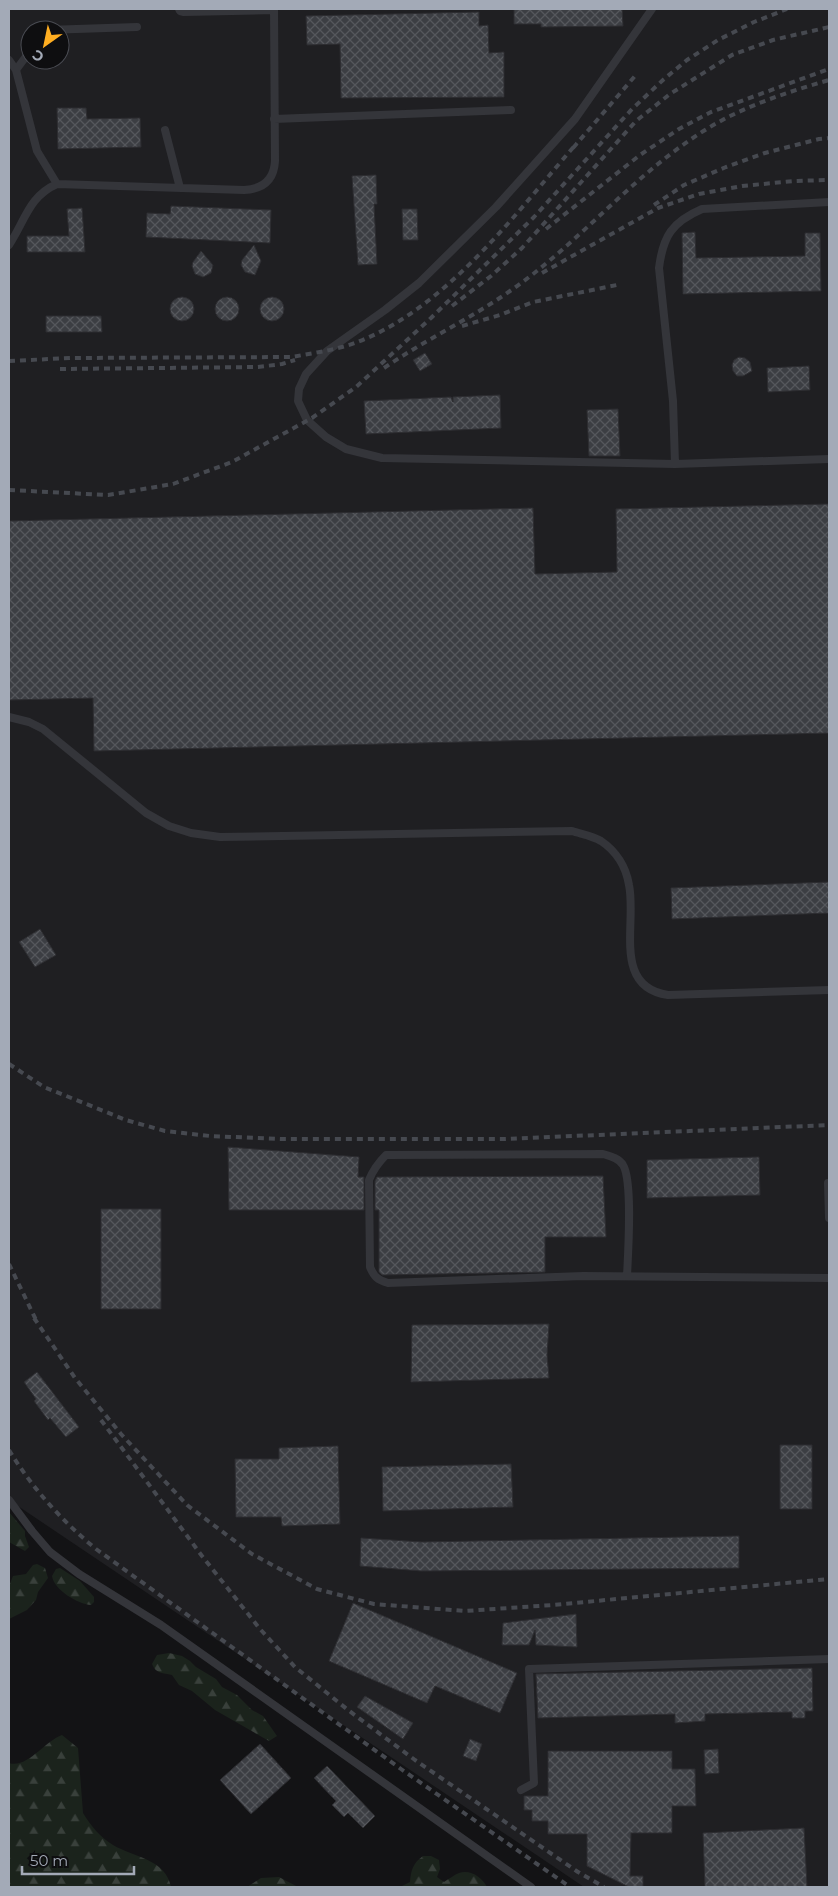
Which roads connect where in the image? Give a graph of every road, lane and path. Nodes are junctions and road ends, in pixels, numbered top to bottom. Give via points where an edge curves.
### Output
1 (179, 9) edge
2 (274, 9) edge
3 (652, 9) edge
4 (137, 28) dead end
5 (70, 29) edge
6 (9, 60) edge
7 (20, 65) edge
8 (16, 70) junction
9 (511, 110) dead end
10 (274, 119) junction
11 (165, 130) dead end
12 (57, 184) junction
13 (180, 188) junction
14 (829, 202) edge
15 (9, 244) edge
16 (829, 459) edge
17 (675, 464) junction
18 (9, 717) edge
19 (829, 990) edge
20 (828, 1182) edge
21 (829, 1218) edge
22 (627, 1276) junction
23 (829, 1278) edge
24 (9, 1500) edge
25 (829, 1659) edge
26 (521, 1790) dead end
27 (531, 1887) edge

1 - 2 lane via 184,12
2 - 10 lane
3 - 17 lane via 575,119 550,148 419,283 327,351 306,374 298,401 307,420 326,437 346,449 382,458
4 - 5 lane
6 - 8 lane
7 - 8 lane
8 - 12 lane via 36,151
9 - 10 lane
10 - 13 lane via 275,169 265,184 255,190
11 - 13 lane
12 - 13 lane
12 - 15 lane via 38,195
14 - 17 lane via 702,209 685,216 667,235 659,268 673,401
16 - 17 lane
18 - 19 lane via 43,729 146,813 168,826 191,833 220,836 572,831 596,839 609,848 625,870 630,886 631,961 638,979 649,990 668,995
20 - 21 lane
22 - 22 lane via 388,1283 373,1276 370,1268 369,1180 377,1163 386,1155 603,1154 614,1158 623,1164 628,1180
22 - 23 lane
24 - 27 lane via 50,1552 161,1625
25 - 26 lane via 528,1669 534,1783

